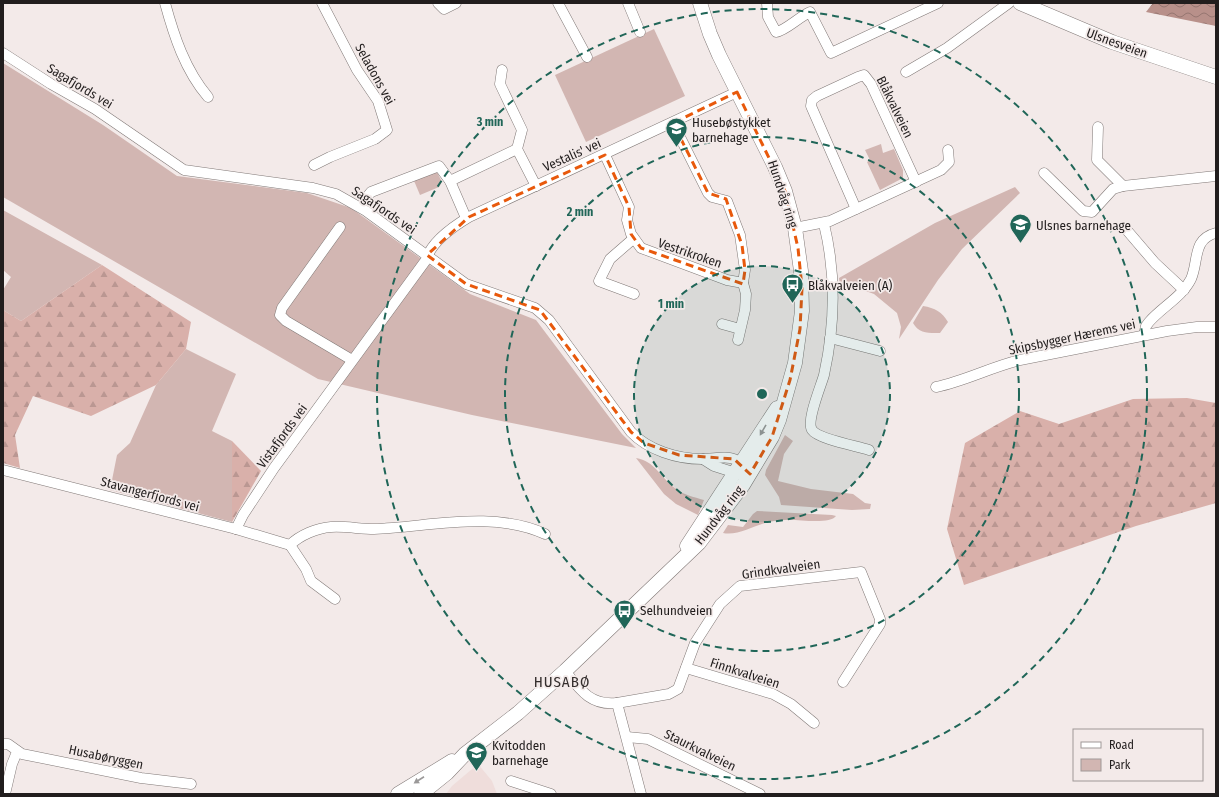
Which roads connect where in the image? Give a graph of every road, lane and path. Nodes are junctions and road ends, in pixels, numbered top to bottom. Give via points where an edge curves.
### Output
1 (165, 3) edge
2 (322, 3) edge
3 (438, 3) edge
4 (456, 3) edge
5 (558, 3) edge
6 (628, 3) edge
7 (700, 3) edge
8 (767, 3) edge
9 (938, 3) edge
10 (1009, 3) edge
11 (1020, 3) edge
12 (640, 32) dead end
13 (3, 53) edge
14 (587, 57) dead end
15 (502, 70) dead end
16 (906, 72) dead end
17 (1216, 77) edge
18 (737, 92) junction
19 (208, 97) dead end
20 (673, 123) junction
21 (1098, 127) dead end
22 (517, 149) junction
23 (948, 150) dead end
24 (605, 155) junction
25 (319, 167) dead end
26 (1044, 173) dead end
27 (1216, 176) edge
28 (450, 181) junction
29 (916, 182) junction
30 (536, 186) junction
31 (1124, 186) junction
32 (366, 198) dead end
33 (856, 209) junction
34 (466, 218) junction
35 (824, 224) junction
36 (340, 227) dead end
37 (795, 228) junction
38 (1125, 228) dead end
39 (1216, 233) edge
40 (633, 239) junction
41 (427, 255) junction
42 (743, 283) junction
43 (1184, 290) junction
44 (634, 294) dead end
45 (722, 324) dead end
46 (1216, 327) edge
47 (740, 328) junction
48 (1144, 335) junction
49 (830, 338) junction
50 (738, 340) dead end
51 (880, 351) dead end
52 (352, 360) junction
53 (936, 387) dead end
54 (869, 450) dead end
55 (3, 470) edge
56 (743, 470) junction
57 (236, 529) junction
58 (545, 534) dead end
59 (290, 545) junction
60 (335, 599) dead end
61 (686, 668) junction
62 (565, 671) junction
63 (843, 682) dead end
64 (617, 703) junction
65 (814, 723) dead end
66 (627, 737) junction
67 (3, 744) edge
68 (17, 752) junction
69 (465, 754) junction
70 (511, 782) dead end
71 (191, 784) dead end
72 (5, 794) edge
73 (398, 794) edge
74 (421, 794) edge
75 (551, 794) edge
76 (641, 794) edge
77 (760, 794) edge

1 - 19 street via 184,59
2 - 25 street, Seladons vei via 357,70 378,102 387,130 375,139
3 - 4 street via 444,9
5 - 14 street
6 - 12 street
7 - 18 main road, Hundvåg ring via 710,34
8 - 9 street via 768,17 776,32 810,12 831,53
10 - 16 street via 947,48
11 - 17 main road, Ulsnesveien via 1112,42
13 - 41 street, Sagafjords vei via 94,108 184,170 313,188 336,194 366,211
15 - 22 street via 500,84 522,130
18 - 20 street, Vestalis' vei
18 - 37 main road, Hundvåg ring via 778,173
20 - 24 street, Vestalis' vei
20 - 42 street via 708,193 712,197 725,199 729,205 744,254
21 - 31 street via 1097,160
22 - 28 street
22 - 30 street
23 - 29 street via 950,160 945,168
24 - 30 street, Vestalis' vei
24 - 40 street via 628,207 628,225
26 - 31 street via 1083,211 1092,212 1113,189
27 - 31 street
28 - 32 street via 441,168 436,166 371,192
28 - 34 street
29 - 33 street
29 - 33 street, Blåkvalveien via 871,84 864,75 858,77 817,96 810,106
30 - 34 street, Vestalis' vei
33 - 35 street
34 - 41 street, Vestalis' vei
35 - 37 street
35 - 49 street via 831,260
36 - 52 street via 282,308 280,315
37 - 56 main road, Hundvåg ring via 801,271 802,311 795,363 772,437
38 - 43 street via 1155,263
39 - 43 street via 1202,241 1191,279
40 - 42 street, Vestrikroken via 647,251
40 - 44 street via 610,259 599,281
41 - 52 street, Vistafjords vei via 426,260
41 - 56 street, Sagafjords vei via 466,284 540,310 631,432 644,443 658,450 703,459 724,457
42 - 47 street via 746,301
43 - 48 street via 1149,322
45 - 47 street
46 - 48 street, Skipsbygger Hærems vei
47 - 50 street
48 - 53 street, Skipsbygger Hærems vei via 1010,362 966,380
49 - 51 street
49 - 54 street via 810,427 818,435
52 - 57 street, Vistafjords vei via 274,468
55 - 57 street, Stavangerfjords vei
56 - 62 main road, Hundvåg ring via 728,507 707,534
57 - 59 street, Stavangerfjords vei
58 - 59 street via 518,525 446,522 374,529 330,527 303,535
59 - 60 street via 311,581
61 - 63 street, Grindkvalveien via 695,643 720,604 740,586 862,572 880,624
61 - 64 street, Grindkvalveien via 674,693
61 - 65 street, Finnkvalveien via 773,694 791,704
62 - 64 street via 587,696 597,702
62 - 69 main road, Hundvåg ring via 518,713
64 - 66 street
66 - 76 street
66 - 77 street, Staurkvalveien via 648,739
67 - 68 street, Husabøryggen via 8,744
68 - 71 street, Husabøryggen via 141,778
68 - 72 street
69 -> 73 main road, Hundvåg ring
69 - 74 main road, Hundvåg ring
70 - 75 street

